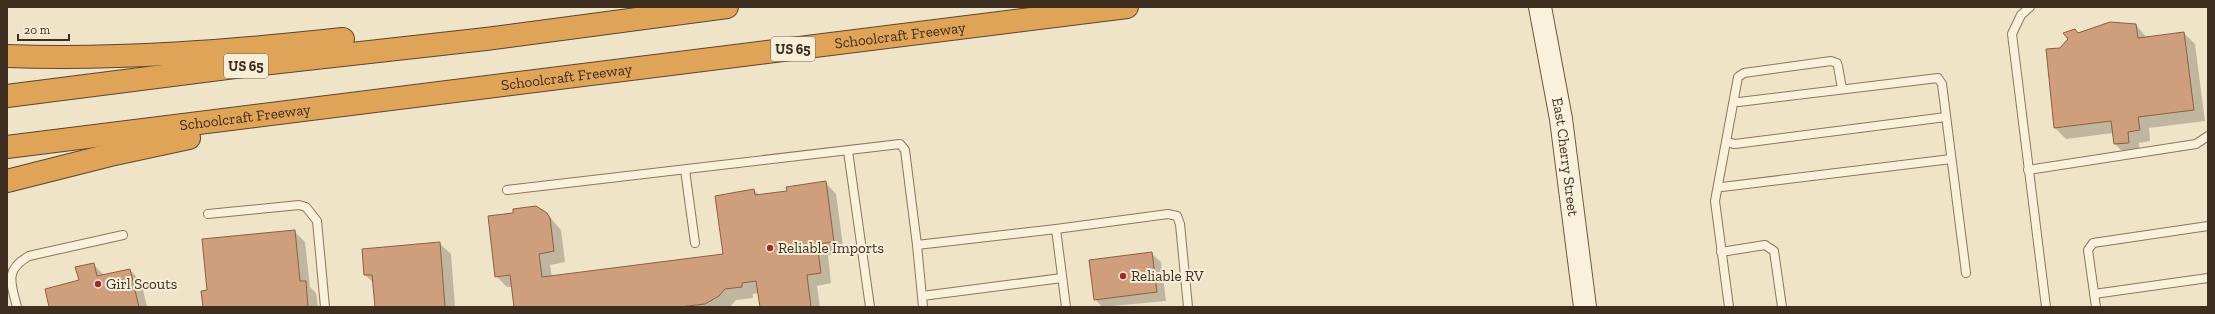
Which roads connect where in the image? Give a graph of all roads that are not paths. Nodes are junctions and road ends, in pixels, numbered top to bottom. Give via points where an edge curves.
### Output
1 (727, 7) edge
2 (1127, 7) edge
3 (2030, 7) edge
4 (1541, 13) edge
5 (486, 38) junction
6 (7, 56) edge
7 (1842, 89) junction
8 (460, 90) junction
9 (7, 96) edge
10 (1734, 101) junction
11 (1946, 117) junction
12 (2208, 136) edge
13 (1726, 142) junction
14 (7, 147) edge
15 (848, 151) junction
16 (1951, 159) junction
17 (685, 170) junction
18 (2028, 170) junction
19 (7, 181) edge
20 (1718, 186) junction
21 (507, 190) dead end
22 (208, 214) dead end
23 (2208, 226) edge
24 (1056, 229) junction
25 (123, 235) dead end
26 (695, 243) dead end
27 (917, 245) junction
28 (1721, 252) junction
29 (1966, 274) dead end
30 (1062, 278) junction
31 (2208, 278) edge
32 (2094, 294) junction
33 (922, 296) junction
34 (17, 307) edge
35 (325, 307) edge
36 (870, 307) edge
37 (923, 307) edge
38 (1066, 307) edge
39 (1188, 307) edge
40 (1585, 307) edge
41 (1729, 307) edge
42 (1782, 307) edge
43 (2046, 307) edge
44 (2096, 307) edge

1 - 5 highway, US 65
2 - 8 highway, Schoolcraft Freeway / US 65
3 - 18 lane via 2021,15 2012,34
4 - 40 street, East Cherry Street via 1561,118
5 - 6 highway via 419,32 159,56
5 - 9 highway, US 65
7 - 10 lane
7 - 10 lane via 1837,63 1831,61 1740,74
7 - 11 lane via 1938,78 1942,84
8 - 14 highway, Schoolcraft Freeway / US 65
8 - 19 highway via 164,142
10 - 13 lane
11 - 13 lane via 1735,144
11 - 16 lane
12 - 18 lane via 2196,144
13 - 20 lane
15 - 17 lane
15 - 27 lane via 900,144 905,150
15 - 36 lane
16 - 20 lane
16 - 29 lane
17 - 21 lane
17 - 26 lane
18 - 43 lane
20 - 28 lane via 1716,208
22 - 35 lane via 299,205 306,207 317,222
23 - 32 lane via 2093,243 2088,250
24 - 27 lane
24 - 30 lane
24 - 39 lane via 1168,214 1177,216 1180,224
25 - 34 lane via 29,256 17,263 13,268 11,280
27 - 33 lane
28 - 41 lane
28 - 42 lane via 1770,246 1774,250
30 - 33 lane
30 - 38 lane
31 - 32 lane
32 - 44 lane
33 - 37 lane

